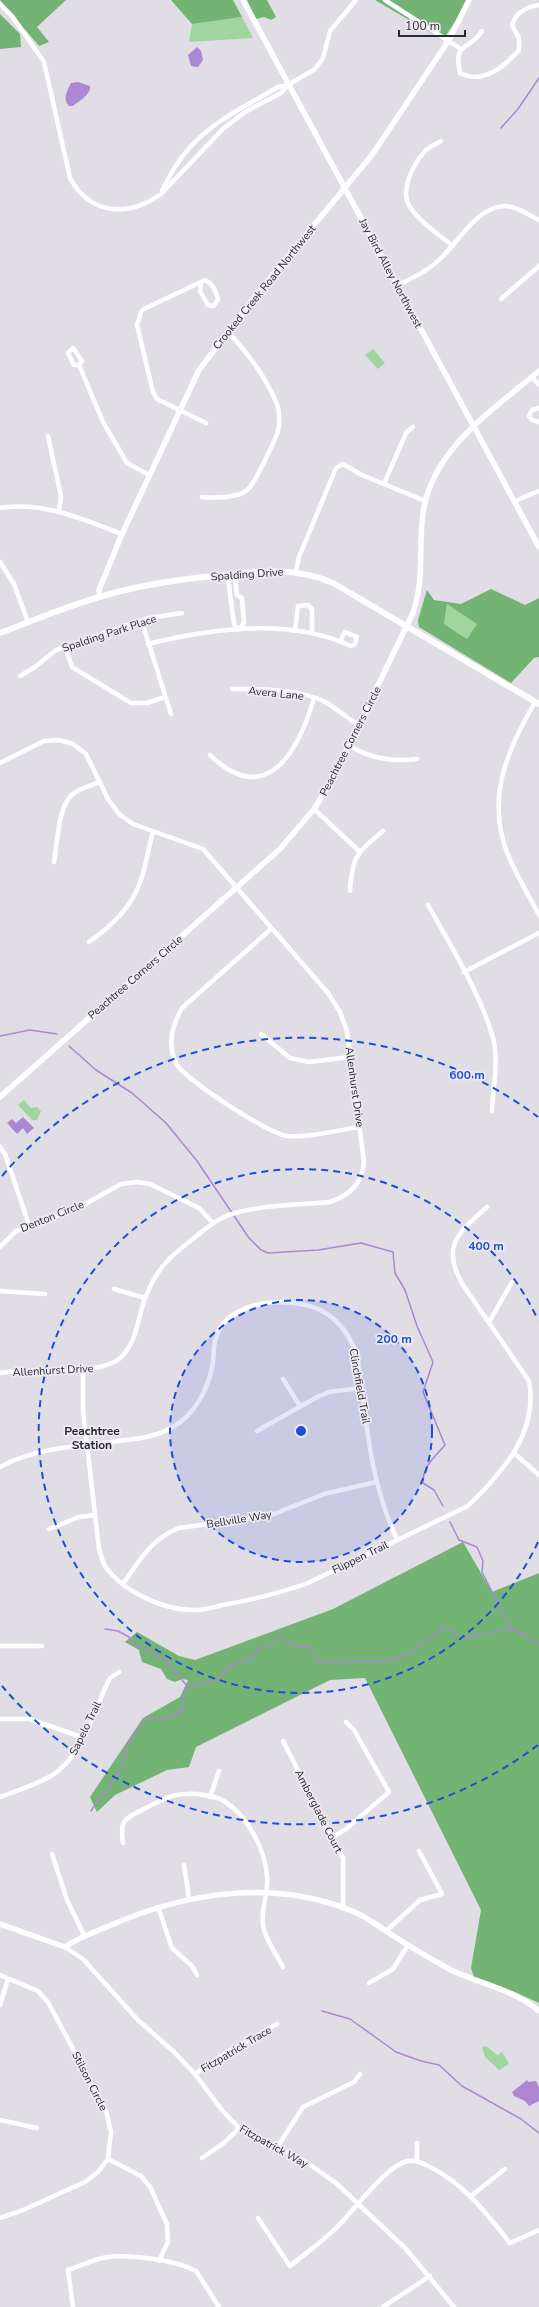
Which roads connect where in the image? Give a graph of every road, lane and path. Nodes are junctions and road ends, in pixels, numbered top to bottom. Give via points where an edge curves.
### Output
1 (243, 0) edge
2 (356, 0) edge
3 (385, 0) edge
4 (469, 0) edge
5 (0, 4) edge
6 (539, 5) edge
7 (482, 31) dead end
8 (449, 40) junction
9 (461, 48) junction
10 (288, 85) junction
11 (441, 141) dead end
12 (344, 189) junction
13 (162, 194) junction
14 (539, 220) edge
15 (453, 246) junction
16 (539, 266) edge
17 (201, 282) junction
18 (266, 283) joint
19 (398, 285) junction
20 (261, 289) joint
21 (501, 299) dead end
22 (228, 331) junction
23 (79, 365) dead end
24 (537, 374) edge
25 (539, 385) edge
26 (539, 408) edge
27 (179, 411) junction
28 (539, 422) edge
29 (206, 424) dead end
30 (413, 426) dead end
31 (473, 427) junction
32 (48, 436) dead end
33 (150, 475) junction
34 (384, 484) junction
35 (539, 491) edge
36 (202, 497) dead end
37 (425, 501) junction
38 (515, 501) junction
39 (0, 508) edge
40 (58, 511) junction
41 (122, 534) junction
42 (539, 547) edge
43 (0, 562) edge
44 (296, 571) junction
45 (231, 574) junction
46 (237, 594) junction
47 (230, 595) junction
48 (100, 597) junction
49 (182, 613) dead end
50 (28, 622) junction
51 (142, 622) junction
52 (407, 627) junction
53 (238, 630) junction
54 (296, 631) junction
55 (0, 633) edge
56 (312, 633) junction
57 (340, 641) dead end
58 (148, 644) junction
59 (65, 647) junction
60 (20, 676) dead end
61 (232, 689) dead end
62 (165, 697) junction
63 (314, 698) junction
64 (537, 703) edge
65 (171, 714) dead end
66 (360, 726) junction
67 (350, 746) junction
68 (210, 755) dead end
69 (417, 758) dead end
70 (0, 763) edge
71 (100, 782) junction
72 (314, 809) junction
73 (383, 831) dead end
74 (153, 832) junction
75 (359, 851) junction
76 (54, 862) dead end
77 (237, 888) junction
78 (350, 891) dead end
79 (428, 906) dead end
80 (539, 915) edge
81 (271, 929) junction
82 (539, 933) edge
83 (88, 942) dead end
84 (464, 972) junction
85 (261, 1034) dead end
86 (350, 1057) junction
87 (0, 1097) edge
88 (492, 1111) dead end
89 (360, 1127) junction
90 (0, 1147) edge
91 (5, 1154) junction
92 (0, 1157) edge
93 (487, 1208) dead end
94 (214, 1223) junction
95 (29, 1225) junction
96 (0, 1247) edge
97 (512, 1282) dead end
98 (114, 1289) dead end
99 (0, 1291) edge
100 (45, 1294) dead end
101 (144, 1298) junction
102 (489, 1322) junction
103 (83, 1369) junction
104 (0, 1373) edge
105 (283, 1379) dead end
106 (361, 1388) junction
107 (536, 1397) edge
108 (300, 1406) junction
109 (257, 1431) dead end
110 (87, 1446) junction
111 (514, 1453) junction
112 (0, 1467) edge
113 (539, 1475) edge
114 (376, 1482) junction
115 (95, 1515) junction
116 (49, 1529) dead end
117 (397, 1539) junction
118 (123, 1584) junction
119 (0, 1646) edge
120 (42, 1646) dead end
121 (119, 1672) dead end
122 (0, 1719) edge
123 (346, 1722) dead end
124 (82, 1738) junction
125 (283, 1741) dead end
126 (219, 1771) dead end
127 (0, 1797) edge
128 (210, 1797) junction
129 (333, 1837) junction
130 (123, 1843) dead end
131 (419, 1851) dead end
132 (52, 1854) dead end
133 (184, 1865) dead end
134 (267, 1892) junction
135 (189, 1899) junction
136 (158, 1907) junction
137 (343, 1908) junction
138 (0, 1924) edge
139 (386, 1931) junction
140 (85, 1937) junction
141 (408, 1945) junction
142 (65, 1947) junction
143 (284, 1968) dead end
144 (0, 1975) edge
145 (197, 1975) dead end
146 (8, 1979) junction
147 (369, 1983) dead end
148 (0, 2005) edge
149 (539, 2011) edge
150 (277, 2024) dead end
151 (195, 2074) junction
152 (360, 2074) dead end
153 (0, 2120) edge
154 (37, 2128) dead end
155 (239, 2128) junction
156 (417, 2143) dead end
157 (278, 2146) junction
158 (202, 2158) dead end
159 (108, 2159) junction
160 (417, 2161) junction
161 (505, 2169) dead end
162 (471, 2196) junction
163 (359, 2203) junction
164 (0, 2218) edge
165 (258, 2218) dead end
166 (539, 2230) edge
167 (159, 2261) junction
168 (430, 2276) junction
169 (73, 2307) edge
170 (219, 2307) edge
171 (383, 2307) edge
172 (454, 2307) edge

1 - 10 street, Jay Bird Alley Northwest
2 - 10 street via 330,30 316,69
3 - 8 street
4 - 8 street, Crooked Creek Road Northwest
5 - 13 street via 12,16 44,62 68,172 77,189 92,202 117,210 142,206
6 - 9 street via 523,10 515,17 512,25 519,38 519,50 484,77 468,77 460,73 458,56
7 - 9 street via 478,37
8 - 9 street
8 - 12 street, Crooked Creek Road Northwest via 399,117
10 - 12 street, Jay Bird Alley Northwest
10 - 13 street via 281,94 245,112 224,129
10 - 13 street via 278,87 211,126 182,155
11 - 15 street via 426,150 411,173 407,183 407,197 409,206 416,215
12 - 18 street, Crooked Creek Road Northwest
12 - 19 street, Jay Bird Alley Northwest
14 - 15 street via 505,206 490,209 478,217
15 - 19 street via 420,274
16 - 21 street
17 - 17 street via 202,296 208,305 213,306 218,300 216,294 211,284 204,280
17 - 27 street via 144,309 136,325 153,392 157,399
18 - 20 street, Crooked Creek Road Northwest
19 - 31 street, Jay Bird Alley Northwest
20 - 22 street, Crooked Creek Road Northwest
22 - 27 street, Crooked Creek Road Northwest via 199,370
22 - 36 street via 259,370 277,405 277,434 248,490 241,494 216,498
23 - 33 street via 103,422 128,462
24 - 25 street
24 - 31 street, Peachtree Corners Circle
26 - 28 street via 532,410 529,416
27 - 29 street
27 - 33 street, Crooked Creek Road Northwest
30 - 34 street via 406,433
31 - 37 street, Peachtree Corners Circle via 456,444 438,469
31 - 38 street, Jay Bird Alley Northwest
32 - 40 street via 61,496
33 - 41 street, Crooked Creek Road Northwest
34 - 37 street
34 - 44 street via 343,464 336,468 299,557
35 - 38 street
37 - 52 street, Peachtree Corners Circle via 421,526 419,593
38 - 42 street, Jay Bird Alley Northwest
39 - 40 street via 26,506
40 - 41 street
41 - 48 street, Crooked Creek Road Northwest via 99,590
43 - 50 street via 14,584
44 - 45 main road, Spalding Drive via 264,570
44 - 52 main road, Spalding Drive via 319,576 333,583
45 - 46 street via 235,577
45 - 47 street via 228,578
45 - 48 main road, Spalding Drive via 152,584
46 - 47 street
46 - 53 street via 242,598 244,623
47 - 53 street via 234,624
48 - 50 main road, Spalding Drive
49 - 51 street, Spalding Park Place via 149,618
50 - 55 main road, Spalding Drive
51 - 58 street
51 - 59 street, Spalding Park Place
52 - 64 main road, Spalding Drive
52 - 66 street, Peachtree Corners Circle
53 - 54 street
53 - 58 street via 183,635
54 - 56 street
54 - 56 street via 298,606 308,604 312,609
56 - 57 street
58 - 62 street
59 - 60 street, Spalding Park Place via 49,654
59 - 62 street via 72,667 131,703 147,703
61 - 63 street, Avera Lane via 297,694
62 - 65 street
63 - 66 street, Avera Lane via 327,703
63 - 68 street via 302,732 283,762 271,773 259,778 243,776 219,764
64 - 80 street via 510,755 497,800 500,829 511,862
66 - 67 street, Peachtree Corners Circle
67 - 69 street via 365,755 380,758
67 - 72 street, Peachtree Corners Circle
70 - 71 street, Allenhurst Drive via 44,741 66,741 86,754
71 - 74 street, Allenhurst Drive via 119,814 133,824
71 - 76 street via 81,789 69,798 62,812
72 - 75 street
72 - 77 street, Peachtree Corners Circle via 280,849
73 - 75 street
74 - 77 street, Allenhurst Drive via 202,849
74 - 83 street via 139,885 132,900 121,914
75 - 78 street via 351,871
77 - 81 street, Allenhurst Drive
77 - 87 street, Peachtree Corners Circle
79 - 84 street
81 - 86 street, Allenhurst Drive via 328,993 340,1012 347,1031
81 - 89 street via 182,1008 174,1022 171,1036 177,1064 201,1086 266,1129 287,1136
82 - 84 street
84 - 88 street via 493,1039
85 - 86 street via 290,1058 309,1062
86 - 89 street, Allenhurst Drive
89 - 94 street, Allenhurst Drive via 363,1173 354,1188 343,1198 330,1202 243,1211
90 - 91 street
91 - 92 street
91 - 95 street
93 - 102 street, Flippen Trail via 456,1237 453,1259 456,1272
94 - 95 street, Denton Circle via 199,1208 150,1184 137,1182 121,1184 78,1208
94 - 101 street, Allenhurst Drive via 163,1264
95 - 96 street, Denton Circle via 16,1231
97 - 102 street
98 - 101 street
99 - 100 street
101 - 103 street, Allenhurst Drive via 136,1333 119,1359 106,1366
102 - 107 street, Flippen Trail via 520,1366
103 - 104 street, Allenhurst Drive
103 - 110 street, Flippen Trail
105 - 108 street
106 - 108 street via 329,1392
106 - 110 street, Clinchfield Trail via 357,1354 350,1337 329,1313 300,1304 258,1304 236,1312 220,1329 215,1340 208,1384 201,1399 174,1427 152,1436
106 - 114 street, Clinchfield Trail
107 - 111 street, Flippen Trail via 530,1426
108 - 109 street
110 - 112 street, Clinchfield Trail via 33,1452
110 - 115 street, Flippen Trail
111 - 113 street
111 - 117 street, Flippen Trail via 468,1506
114 - 117 street, Clinchfield Trail via 384,1513
114 - 118 street, Bellville Way via 324,1494 269,1516 179,1528 166,1533 153,1542
115 - 116 street via 79,1517
115 - 118 street, Flippen Trail via 99,1549 104,1565
117 - 118 street, Flippen Trail via 282,1593 203,1609 171,1607
119 - 120 street
121 - 124 street, Sapelo Trail via 110,1678
122 - 124 street via 28,1719
123 - 129 street via 354,1730 389,1792
124 - 127 street, Sapelo Trail via 67,1762 51,1776
125 - 129 street, Amberglade Court
126 - 128 street
128 - 130 street via 185,1794 174,1796 125,1819 121,1828
128 - 134 street via 223,1800 247,1824 264,1862
129 - 137 street, Amberglade Court via 343,1858
131 - 139 street via 442,1894 420,1900
132 - 140 street via 67,1900
133 - 135 street
134 - 135 street via 228,1892
134 - 137 street via 299,1896
134 - 143 street via 264,1930
135 - 136 street
136 - 140 street
136 - 145 street via 172,1948 192,1966
137 - 139 street via 370,1920
138 - 142 street
139 - 141 street
140 - 142 street
141 - 147 street via 393,1969
141 - 149 street via 451,1970 515,1996
142 - 151 street, Fitzpatrick Way via 88,1964 137,2019
144 - 146 street, Stilson Circle
146 - 148 street
146 - 159 street, Stilson Circle via 38,1991 55,2013 106,2111 112,2132
150 - 151 street, Fitzpatrick Trace
151 - 155 street, Fitzpatrick Way
152 - 157 street via 354,2082 303,2107
153 - 154 street
155 - 157 street, Fitzpatrick Way
155 - 158 street via 225,2142
156 - 160 street
157 - 163 street, Fitzpatrick Way via 336,2183
159 - 164 street via 98,2172 85,2182
159 - 167 street via 141,2176 150,2187 167,2224 168,2242
160 - 162 street via 454,2181
160 - 163 street via 399,2165
161 - 162 street
162 - 166 street via 510,2243
163 - 165 street via 318,2246 290,2266
163 - 168 street, Fitzpatrick Way via 406,2248
167 - 169 street via 108,2257 68,2270
167 - 170 street via 196,2271
168 - 171 street
168 - 172 street, Fitzpatrick Way

